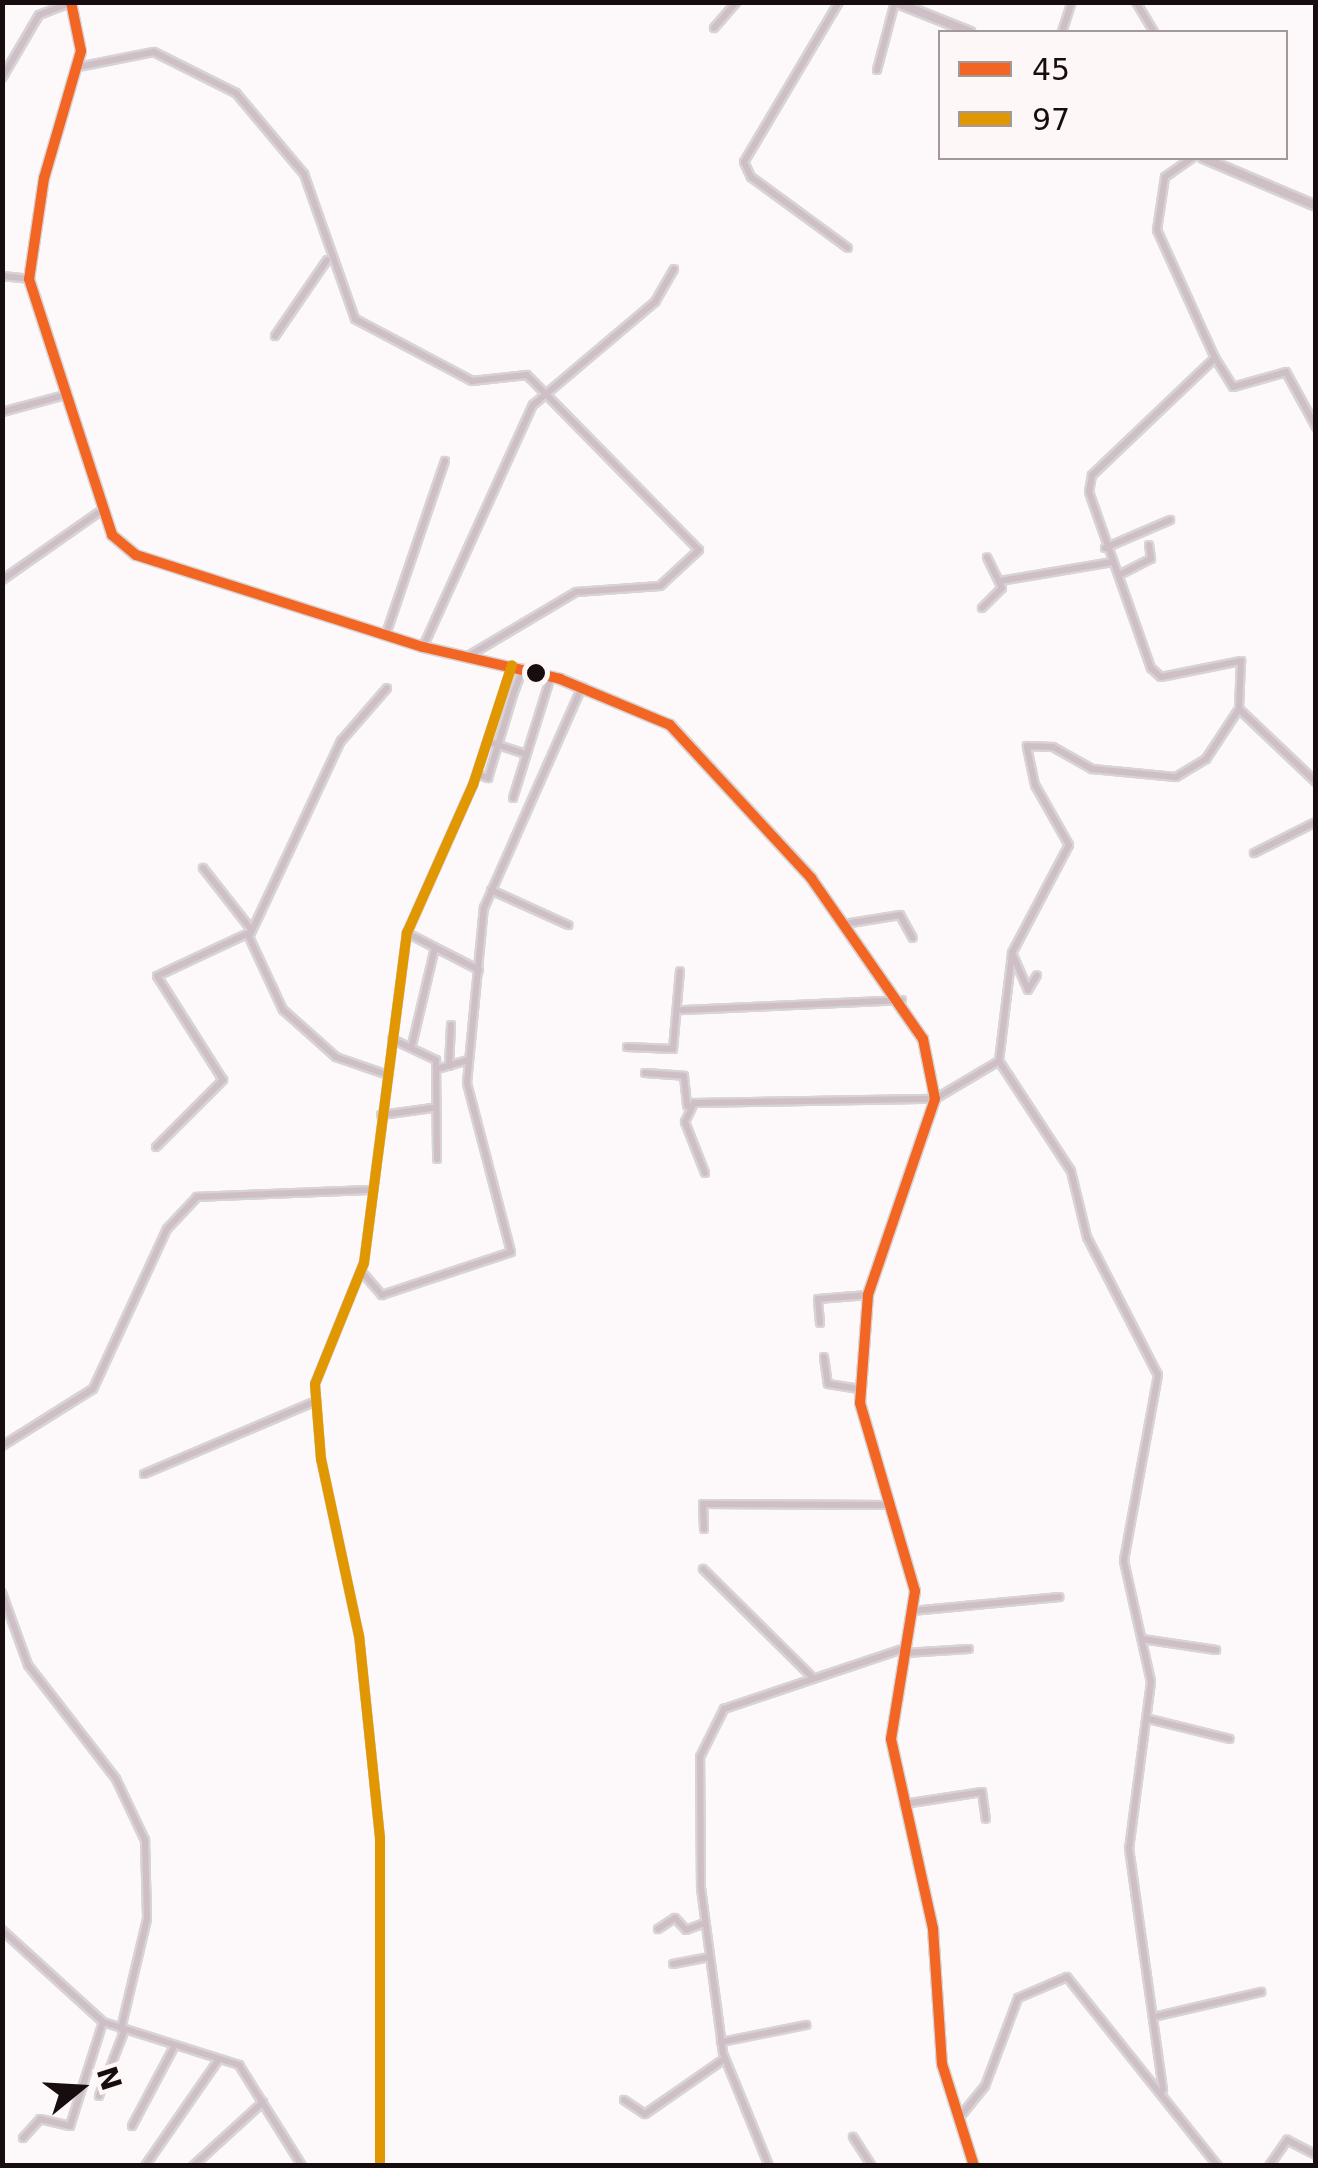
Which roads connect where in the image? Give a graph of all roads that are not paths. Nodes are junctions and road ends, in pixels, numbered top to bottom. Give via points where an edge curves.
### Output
1 (737, 2) edge
2 (839, 2) edge
3 (895, 2) edge
4 (1072, 2) edge
5 (1136, 2) edge
6 (71, 3) edge
7 (714, 28) dead end
8 (965, 30) edge
9 (1063, 30) edge
10 (1153, 30) edge
11 (78, 67) junction
12 (877, 70) dead end
13 (2, 78) edge
14 (1189, 160) edge
15 (1208, 160) edge
16 (1316, 206) edge
17 (848, 248) dead end
18 (327, 260) junction
19 (674, 269) dead end
20 (2, 276) edge
21 (30, 280) junction
22 (275, 336) dead end
23 (1214, 358) junction
24 (544, 392) junction
25 (65, 395) junction
26 (2, 412) edge
27 (1316, 427) edge
28 (446, 461) dead end
29 (100, 512) junction
30 (1170, 520) dead end
31 (1149, 544) dead end
32 (1105, 548) junction
33 (987, 557) dead end
34 (1112, 562) junction
35 (1119, 575) junction
36 (2, 580) edge
37 (1000, 581) junction
38 (982, 608) dead end
39 (386, 634) junction
40 (423, 647) junction
41 (468, 656) junction
42 (512, 665) junction
43 (523, 668) junction
44 (551, 676) junction
45 (582, 686) junction
46 (386, 688) dead end
47 (505, 689) junction
48 (514, 692) junction
49 (1239, 709) junction
50 (488, 742) junction
51 (499, 745) junction
52 (526, 754) junction
53 (477, 774) junction
54 (1316, 782) edge
55 (513, 798) dead end
56 (1316, 822) edge
57 (1254, 853) dead end
58 (204, 868) dead end
59 (491, 890) junction
60 (844, 924) junction
61 (568, 925) dead end
62 (250, 931) junction
63 (407, 933) junction
64 (914, 938) dead end
65 (435, 948) junction
66 (1012, 953) junction
67 (478, 970) junction
68 (680, 971) dead end
69 (1036, 976) dead end
70 (902, 1000) junction
71 (682, 1010) junction
72 (450, 1025) dead end
73 (392, 1039) junction
74 (412, 1045) junction
75 (626, 1047) dead end
76 (469, 1060) junction
77 (999, 1061) junction
78 (448, 1066) junction
79 (437, 1068) junction
80 (385, 1074) junction
81 (645, 1074) dead end
82 (935, 1099) junction
83 (687, 1106) junction
84 (433, 1108) junction
85 (380, 1115) junction
86 (156, 1147) dead end
87 (437, 1159) dead end
88 (705, 1173) dead end
89 (372, 1190) junction
90 (361, 1271) junction
91 (868, 1295) junction
92 (820, 1322) dead end
93 (824, 1357) dead end
94 (860, 1389) junction
95 (316, 1401) junction
96 (2, 1446) edge
97 (144, 1474) dead end
98 (889, 1506) junction
99 (704, 1529) dead end
100 (702, 1570) dead end
101 (2, 1593) edge
102 (1059, 1597) dead end
103 (912, 1611) junction
104 (1142, 1639) junction
105 (968, 1650) dead end
106 (1216, 1650) dead end
107 (902, 1651) junction
108 (811, 1676) junction
109 (1149, 1719) junction
110 (1230, 1739) dead end
111 (904, 1804) junction
112 (986, 1819) dead end
113 (704, 1922) junction
114 (2, 1930) edge
115 (658, 1930) dead end
116 (709, 1957) junction
117 (673, 1964) dead end
118 (1260, 1992) dead end
119 (1158, 2016) junction
120 (103, 2022) junction
121 (806, 2025) dead end
122 (122, 2030) junction
123 (722, 2042) junction
124 (172, 2049) junction
125 (217, 2058) junction
126 (724, 2060) junction
127 (1163, 2090) junction
128 (99, 2096) dead end
129 (624, 2100) dead end
130 (262, 2102) junction
131 (959, 2118) junction
132 (132, 2126) dead end
133 (853, 2137) dead end
134 (23, 2138) dead end
135 (1316, 2155) edge
136 (143, 2164) edge
137 (194, 2166) edge
138 (302, 2166) edge
139 (380, 2166) edge
140 (769, 2166) edge
141 (872, 2166) edge
142 (974, 2166) edge
143 (1218, 2166) edge
144 (1268, 2166) edge

1 - 7 street
2 - 17 street via 744,162 751,177
3 - 8 street
3 - 12 street
4 - 9 street
5 - 10 street
6 - 11 street
6 - 13 street via 39,15
11 - 18 street via 154,52 236,93 304,174
11 - 21 street via 44,178
14 - 23 street via 1165,176 1157,230
15 - 16 street
18 - 22 street
18 - 24 street via 364,326 466,379 519,373
19 - 24 street via 655,302
20 - 21 street
21 - 25 street
23 - 27 street via 1233,387 1286,372
23 - 32 street via 1092,475
24 - 40 street
24 - 41 street via 699,550 660,586 576,592
25 - 26 street
25 - 29 street
28 - 39 street
29 - 36 street
29 - 39 street via 136,554
30 - 32 street
31 - 35 street via 1151,559
32 - 34 street
33 - 37 street
34 - 35 street
34 - 37 street
35 - 49 street via 1155,672 1241,661
37 - 38 street
39 - 40 street
40 - 41 street
41 - 42 street
42 - 43 street
42 - 47 street
43 - 44 street
43 - 48 street
44 - 45 street
44 - 52 street
45 - 59 street
45 - 60 street via 642,708 692,743
46 - 62 street via 341,741 270,904
47 - 48 street
47 - 50 street
48 - 51 street
49 - 54 street
49 - 66 street via 1206,760 1176,777 1092,769 1045,744 1027,746 1035,785 1069,845
50 - 51 street
50 - 53 street
51 - 52 street
51 - 53 street via 488,778
52 - 55 street
53 - 63 street
56 - 57 street
58 - 62 street
59 - 61 street
59 - 67 street
60 - 64 street via 900,915
60 - 70 street
62 - 80 street via 266,991 283,1010 336,1057
62 - 86 street via 157,976 223,1080
63 - 65 street
63 - 73 street
65 - 67 street
65 - 74 street
66 - 69 street via 1028,990
66 - 77 street
67 - 76 street
68 - 71 street
70 - 71 street
70 - 82 street via 923,1039
71 - 75 street via 673,1049
72 - 78 street
73 - 74 street
73 - 80 street
74 - 79 street via 434,1055
76 - 78 street
76 - 90 street via 470,1103 511,1252 382,1294
77 - 82 street
77 - 104 street via 1071,1171 1086,1237 1158,1374 1124,1561
78 - 79 street
79 - 84 street
80 - 85 street
81 - 83 street via 684,1076
82 - 83 street
82 - 91 street
83 - 88 street
84 - 85 street
84 - 87 street
85 - 89 street
89 - 90 street
89 - 96 street via 237,1190 188,1203 166,1228 92,1389
90 - 95 street via 318,1365
91 - 92 street via 818,1299
91 - 94 street
93 - 94 street via 828,1384
94 - 98 street
95 - 97 street
95 - 139 street via 358,1623 380,1838
98 - 99 street via 703,1504
98 - 103 street via 912,1570
100 - 108 street
101 - 122 street via 28,1665 127,1796 145,1840 147,1919
102 - 103 street
103 - 107 street
104 - 106 street
104 - 109 street
105 - 107 street
107 - 108 street
107 - 111 street via 890,1716
108 - 113 street via 715,1718 700,1756
109 - 110 street
109 - 119 street via 1130,1848
111 - 112 street via 982,1792
111 - 131 street via 925,1879 942,2064
113 - 115 street via 686,1930 675,1918
113 - 116 street
114 - 120 street
116 - 117 street
116 - 123 street
118 - 119 street
119 - 127 street
120 - 122 street
120 - 134 street via 70,2126 40,2119
121 - 123 street
122 - 124 street
122 - 128 street
123 - 126 street
124 - 125 street
124 - 132 street
125 - 130 street via 240,2065
125 - 136 street
126 - 129 street via 644,2114
126 - 140 street
127 - 131 street via 1068,1977 1018,1998 984,2086
127 - 143 street
130 - 137 street
130 - 138 street
131 - 142 street
133 - 141 street
135 - 144 street via 1287,2140

